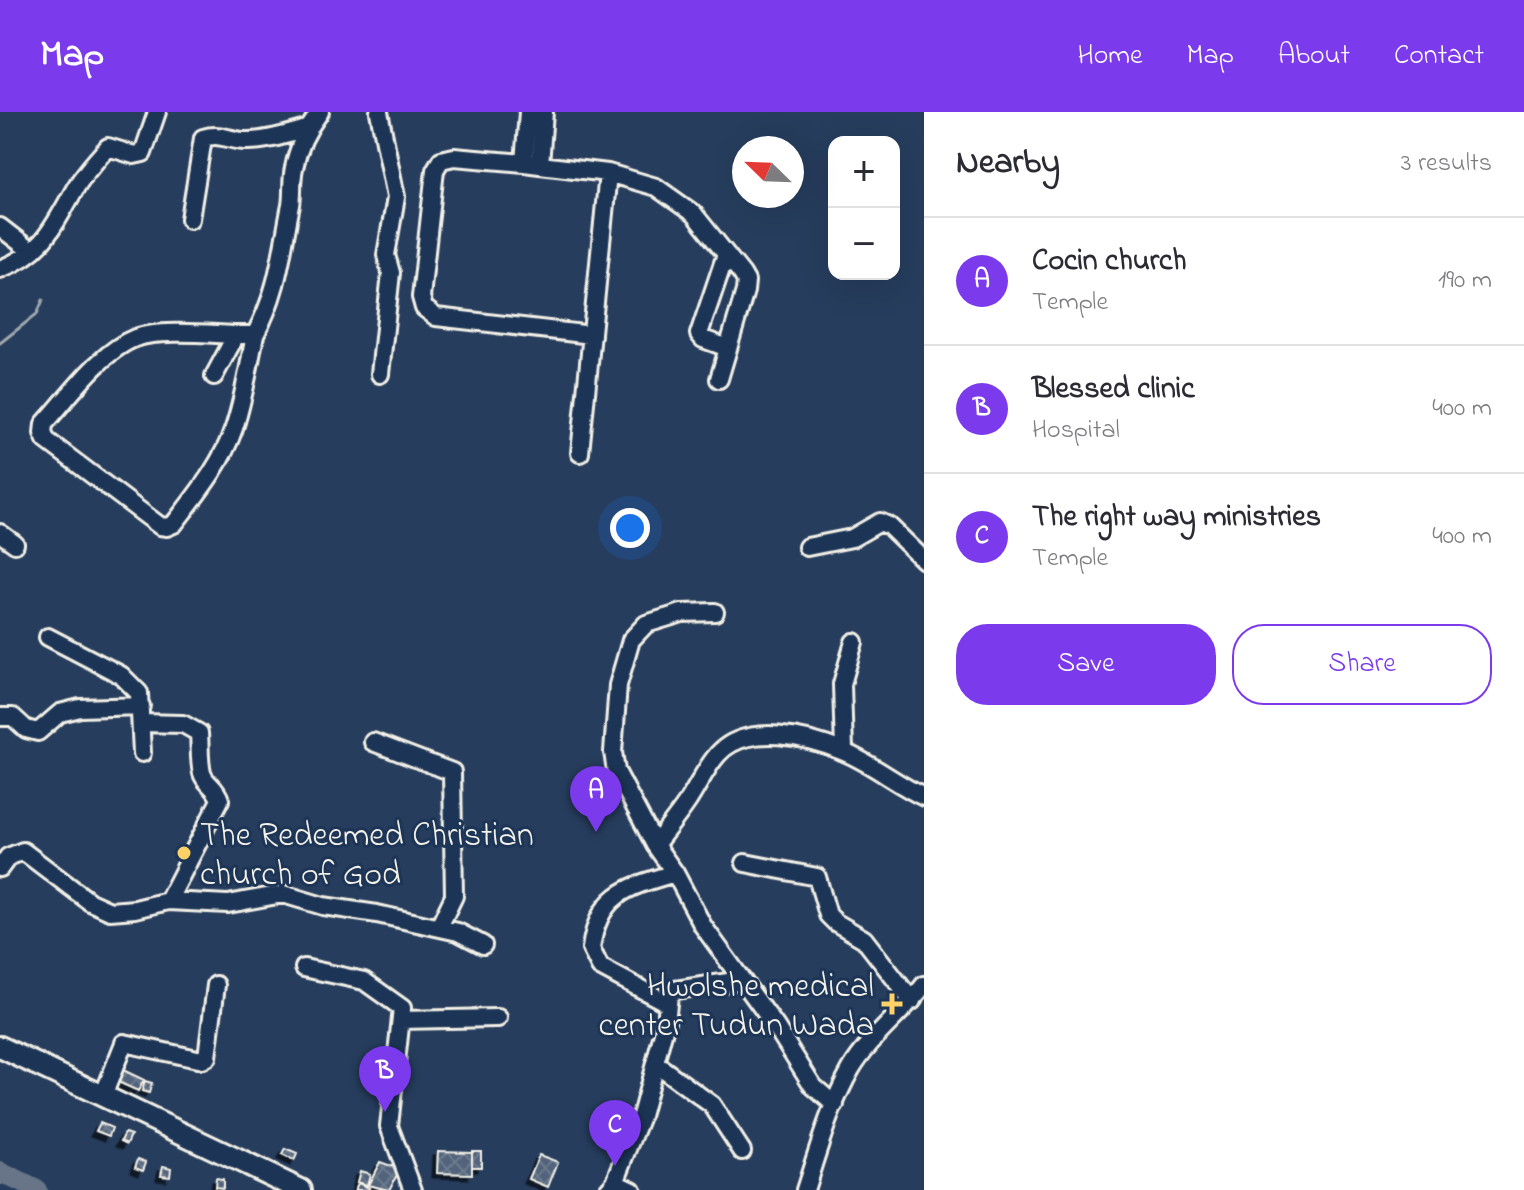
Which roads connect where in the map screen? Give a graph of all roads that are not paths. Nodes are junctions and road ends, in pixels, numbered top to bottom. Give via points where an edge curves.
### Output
1 (157, 112) edge
2 (320, 112) edge
3 (379, 112) edge
4 (528, 112) edge
5 (544, 112) edge
6 (307, 129) junction
7 (532, 164) junction
8 (608, 173) junction
9 (190, 219) dead end
10 (0, 227) edge
11 (31, 251) junction
12 (726, 254) junction
13 (0, 269) edge
14 (236, 335) junction
15 (255, 335) junction
16 (592, 335) junction
17 (728, 348) junction
18 (380, 374) dead end
19 (214, 376) dead end
20 (719, 379) dead end
21 (580, 453) dead end
22 (0, 533) edge
23 (15, 544) dead end
24 (807, 547) dead end
25 (924, 560) edge
26 (715, 612) dead end
27 (48, 637) dead end
28 (854, 642) dead end
29 (141, 714) junction
30 (0, 717) edge
31 (373, 742) dead end
32 (844, 751) junction
33 (142, 753) dead end
34 (924, 797) edge
35 (655, 845) junction
36 (745, 863) dead end
37 (0, 868) edge
38 (675, 873) junction
39 (168, 901) junction
40 (439, 927) junction
41 (483, 945) dead end
42 (304, 968) dead end
43 (742, 980) junction
44 (216, 985) dead end
45 (924, 985) edge
46 (912, 1001) junction
47 (667, 1003) junction
48 (498, 1018) dead end
49 (401, 1020) junction
50 (0, 1047) edge
51 (656, 1064) junction
52 (103, 1096) junction
53 (835, 1105) junction
54 (742, 1151) dead end
55 (611, 1186) edge
56 (301, 1190) edge
57 (413, 1190) edge
58 (632, 1190) edge
59 (805, 1190) edge

1 - 11 street via 143,153 108,147 78,184 46,240
2 - 6 street
3 - 18 street via 396,197 386,255 391,273
4 - 7 street
5 - 7 street
6 - 9 street via 244,142 218,134 203,138
6 - 15 street via 294,168 278,282
7 - 8 street
7 - 16 street via 441,160 435,170 424,308 436,317
8 - 12 street via 665,192 694,214
8 - 16 street
10 - 11 street
11 - 13 street
12 - 17 street via 746,281
12 - 17 street via 699,334
14 - 15 street
14 - 15 street via 137,337 109,353 44,424 46,440 160,526 174,524 209,478 234,429
14 - 19 street
16 - 21 street
17 - 20 street
22 - 23 street
24 - 25 street via 852,538 880,522
26 - 35 street via 682,613 646,624 631,640 618,685 616,771
27 - 29 street via 121,675 139,693
28 - 32 street via 842,684
29 - 30 street via 80,708 60,713 38,732 13,717
29 - 33 street
29 - 39 street via 199,733 202,774 220,800
31 - 40 street via 452,772 454,896
32 - 34 street
32 - 35 street via 774,735 733,741 717,755
35 - 38 street
36 - 46 street via 817,877 828,915 864,939
37 - 39 street via 8,857 23,851 97,907 121,911
38 - 43 street via 703,926
38 - 47 street via 633,885 609,901 598,916 591,949 600,967
39 - 40 street via 228,904 283,894
40 - 41 street
42 - 49 street via 364,981 402,1008
43 - 47 street via 675,990
43 - 53 street via 813,1086
44 - 52 street via 207,1057 124,1043
45 - 46 street
46 - 53 street via 852,1068
47 - 51 street
48 - 49 street
49 - 57 street via 389,1126
50 - 52 main road
51 - 54 street via 712,1105
51 - 55 street
52 - 56 main road
53 - 59 street
55 - 58 street

